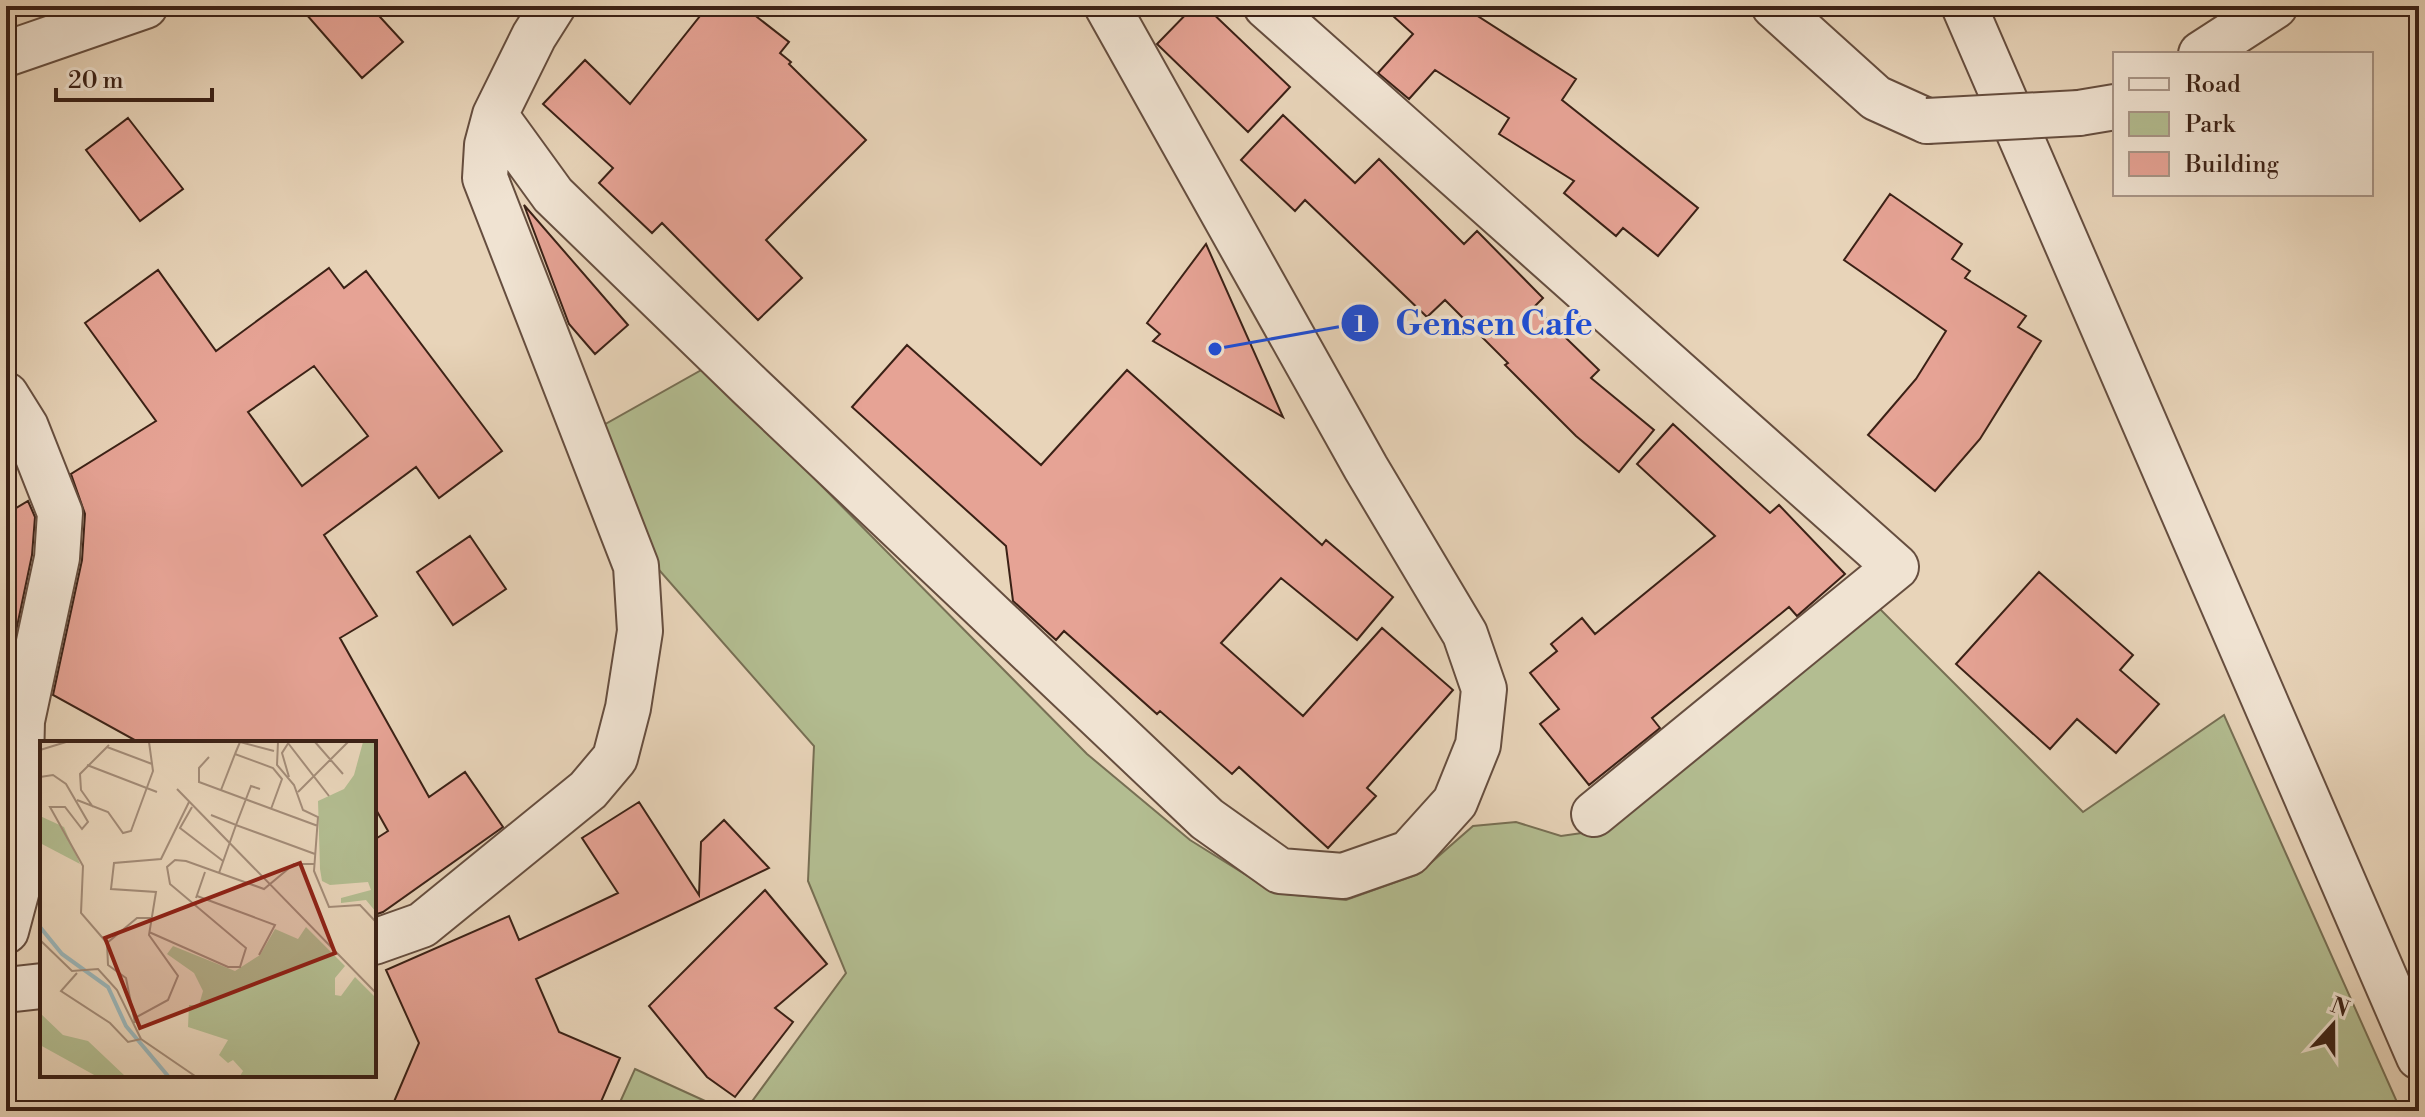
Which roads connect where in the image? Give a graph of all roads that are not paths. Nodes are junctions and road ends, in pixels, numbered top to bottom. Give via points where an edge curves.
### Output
1 (145, 6) edge
2 (553, 6) edge
3 (1107, 6) edge
4 (1266, 6) edge
5 (1774, 6) edge
6 (1964, 6) edge
7 (2275, 6) edge
8 (2204, 52) edge
9 (6, 54) edge
10 (2097, 110) edge
11 (495, 115) junction
12 (6, 395) edge
13 (1594, 814) dead end
14 (6, 931) edge
15 (376, 941) edge
16 (40, 986) edge
17 (6, 990) edge
18 (2419, 1057) edge

1 - 9 street
2 - 11 street
3 - 11 street via 1465,634 1484,689 1478,745 1455,802 1409,853 1343,876 1280,871 1207,819 553,195
4 - 13 street via 1896,567
5 - 10 street, bridge via 1876,98 1927,121
6 - 18 street
7 - 8 street
11 - 15 street via 485,178 636,566 640,631 628,708 615,758 606,769 588,790 422,925
12 - 14 street via 26,427 60,513 57,558 22,721 18,886
16 - 17 street

